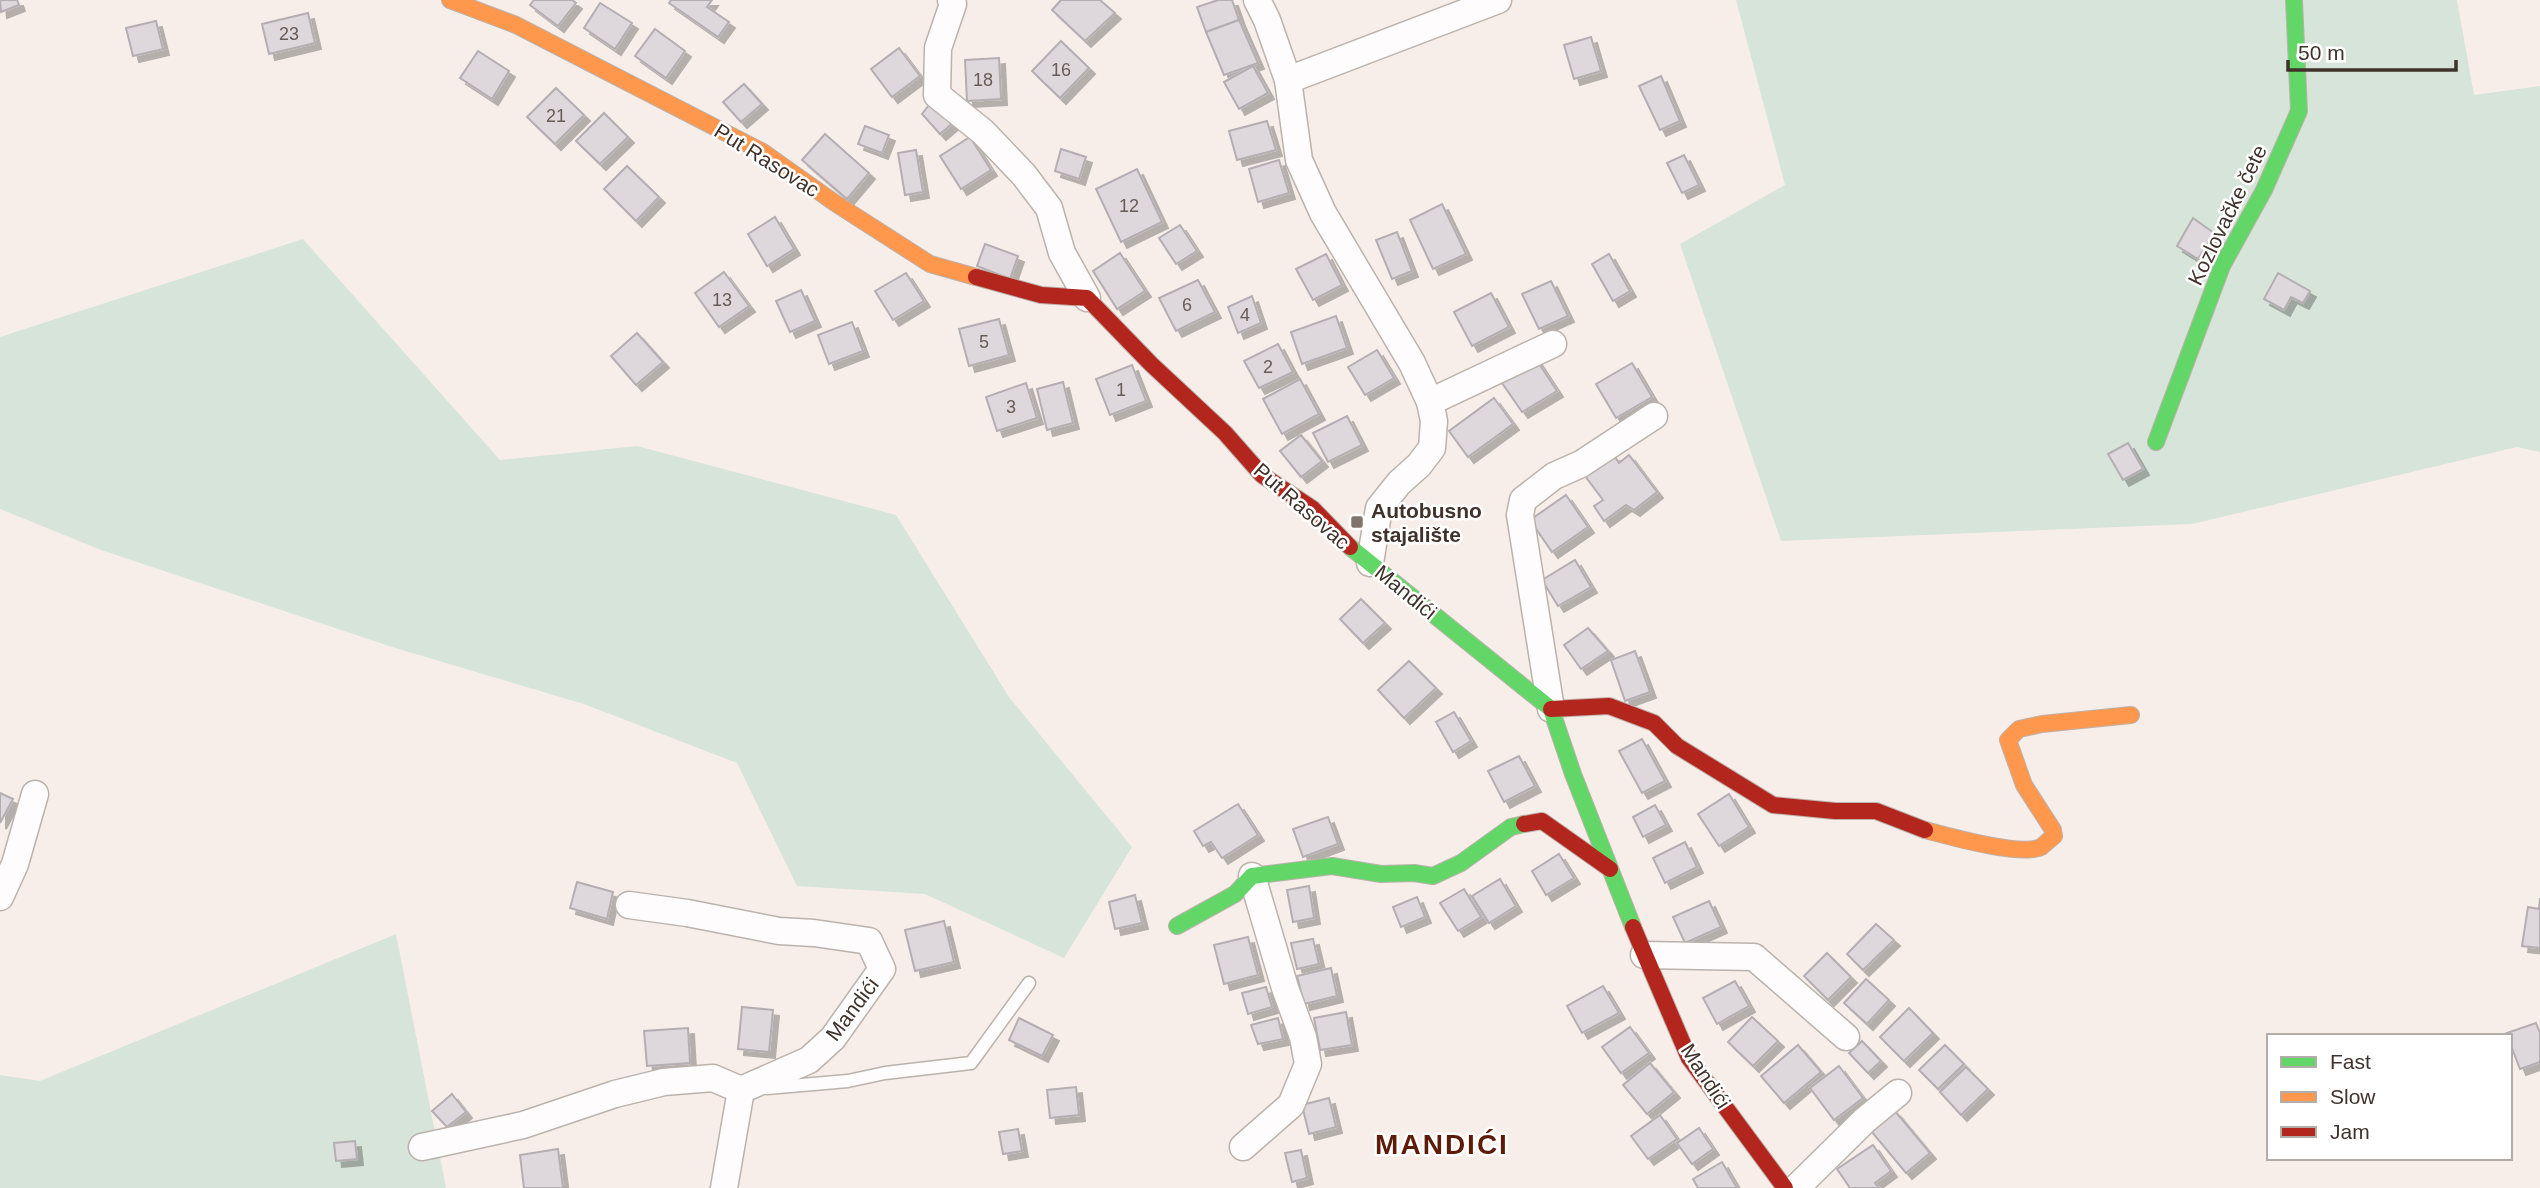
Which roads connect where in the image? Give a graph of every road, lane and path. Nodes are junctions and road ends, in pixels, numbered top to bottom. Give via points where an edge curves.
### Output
1 (450, 0) edge
2 (951, 0) edge
3 (1257, 0) edge
4 (1498, 0) edge
5 (2294, 0) edge
6 (1288, 80) junction
7 (1087, 298) junction
8 (1553, 344) dead end
9 (1430, 402) junction
10 (1654, 416) dead end
11 (2156, 442) dead end
12 (1370, 563) junction
13 (1551, 709) junction
14 (2131, 715) dead end
15 (35, 794) dead end
16 (1611, 869) junction
17 (1252, 876) junction
18 (0, 897) edge
19 (629, 905) dead end
20 (1177, 926) dead end
21 (1644, 955) junction
22 (1029, 983) dead end
23 (1846, 1037) dead end
24 (741, 1090) junction
25 (1898, 1093) dead end
26 (422, 1147) dead end
27 (1243, 1147) dead end
28 (724, 1188) edge
29 (1784, 1188) edge
30 (1796, 1188) edge

1 - 7 street, Put Rasovac via 516,25 763,152 930,264 1041,295
2 - 7 street, Put Rasovac via 938,48 937,95 983,132 1049,208 1062,253
3 - 6 street, Mandići
4 - 6 street
5 - 11 street, Kozlovačke čete via 2300,111 2222,266
6 - 9 street, Mandići via 1299,160
7 - 12 street, Put Rasovac via 1262,475 1313,509
8 - 9 street
9 - 12 street, Mandići via 1432,448 1379,508
10 - 13 street, Mandići via 1581,464 1553,476 1523,500 1520,514
12 - 13 street, Mandići
13 - 14 street via 1609,706 1654,723 1677,746 1773,805 1877,811 1919,829 2010,848 2039,848 2054,836 2052,823 2031,797 2011,756 2008,740 2019,729
13 - 16 street, Mandići
15 - 18 street via 15,864
16 - 17 street via 1542,821 1511,827 1461,863 1433,876 1332,866
16 - 21 street, Mandići
17 - 20 street via 1235,894
17 - 27 street via 1308,1064 1290,1105
19 - 24 street, Mandići via 779,932 869,941 882,969 833,1038 809,1060
21 - 23 street via 1754,957
21 - 29 street, Mandići via 1689,1058
22 - 24 lane via 971,1063 848,1081
24 - 26 street via 713,1078 664,1082 523,1125
24 - 28 street
25 - 30 street

